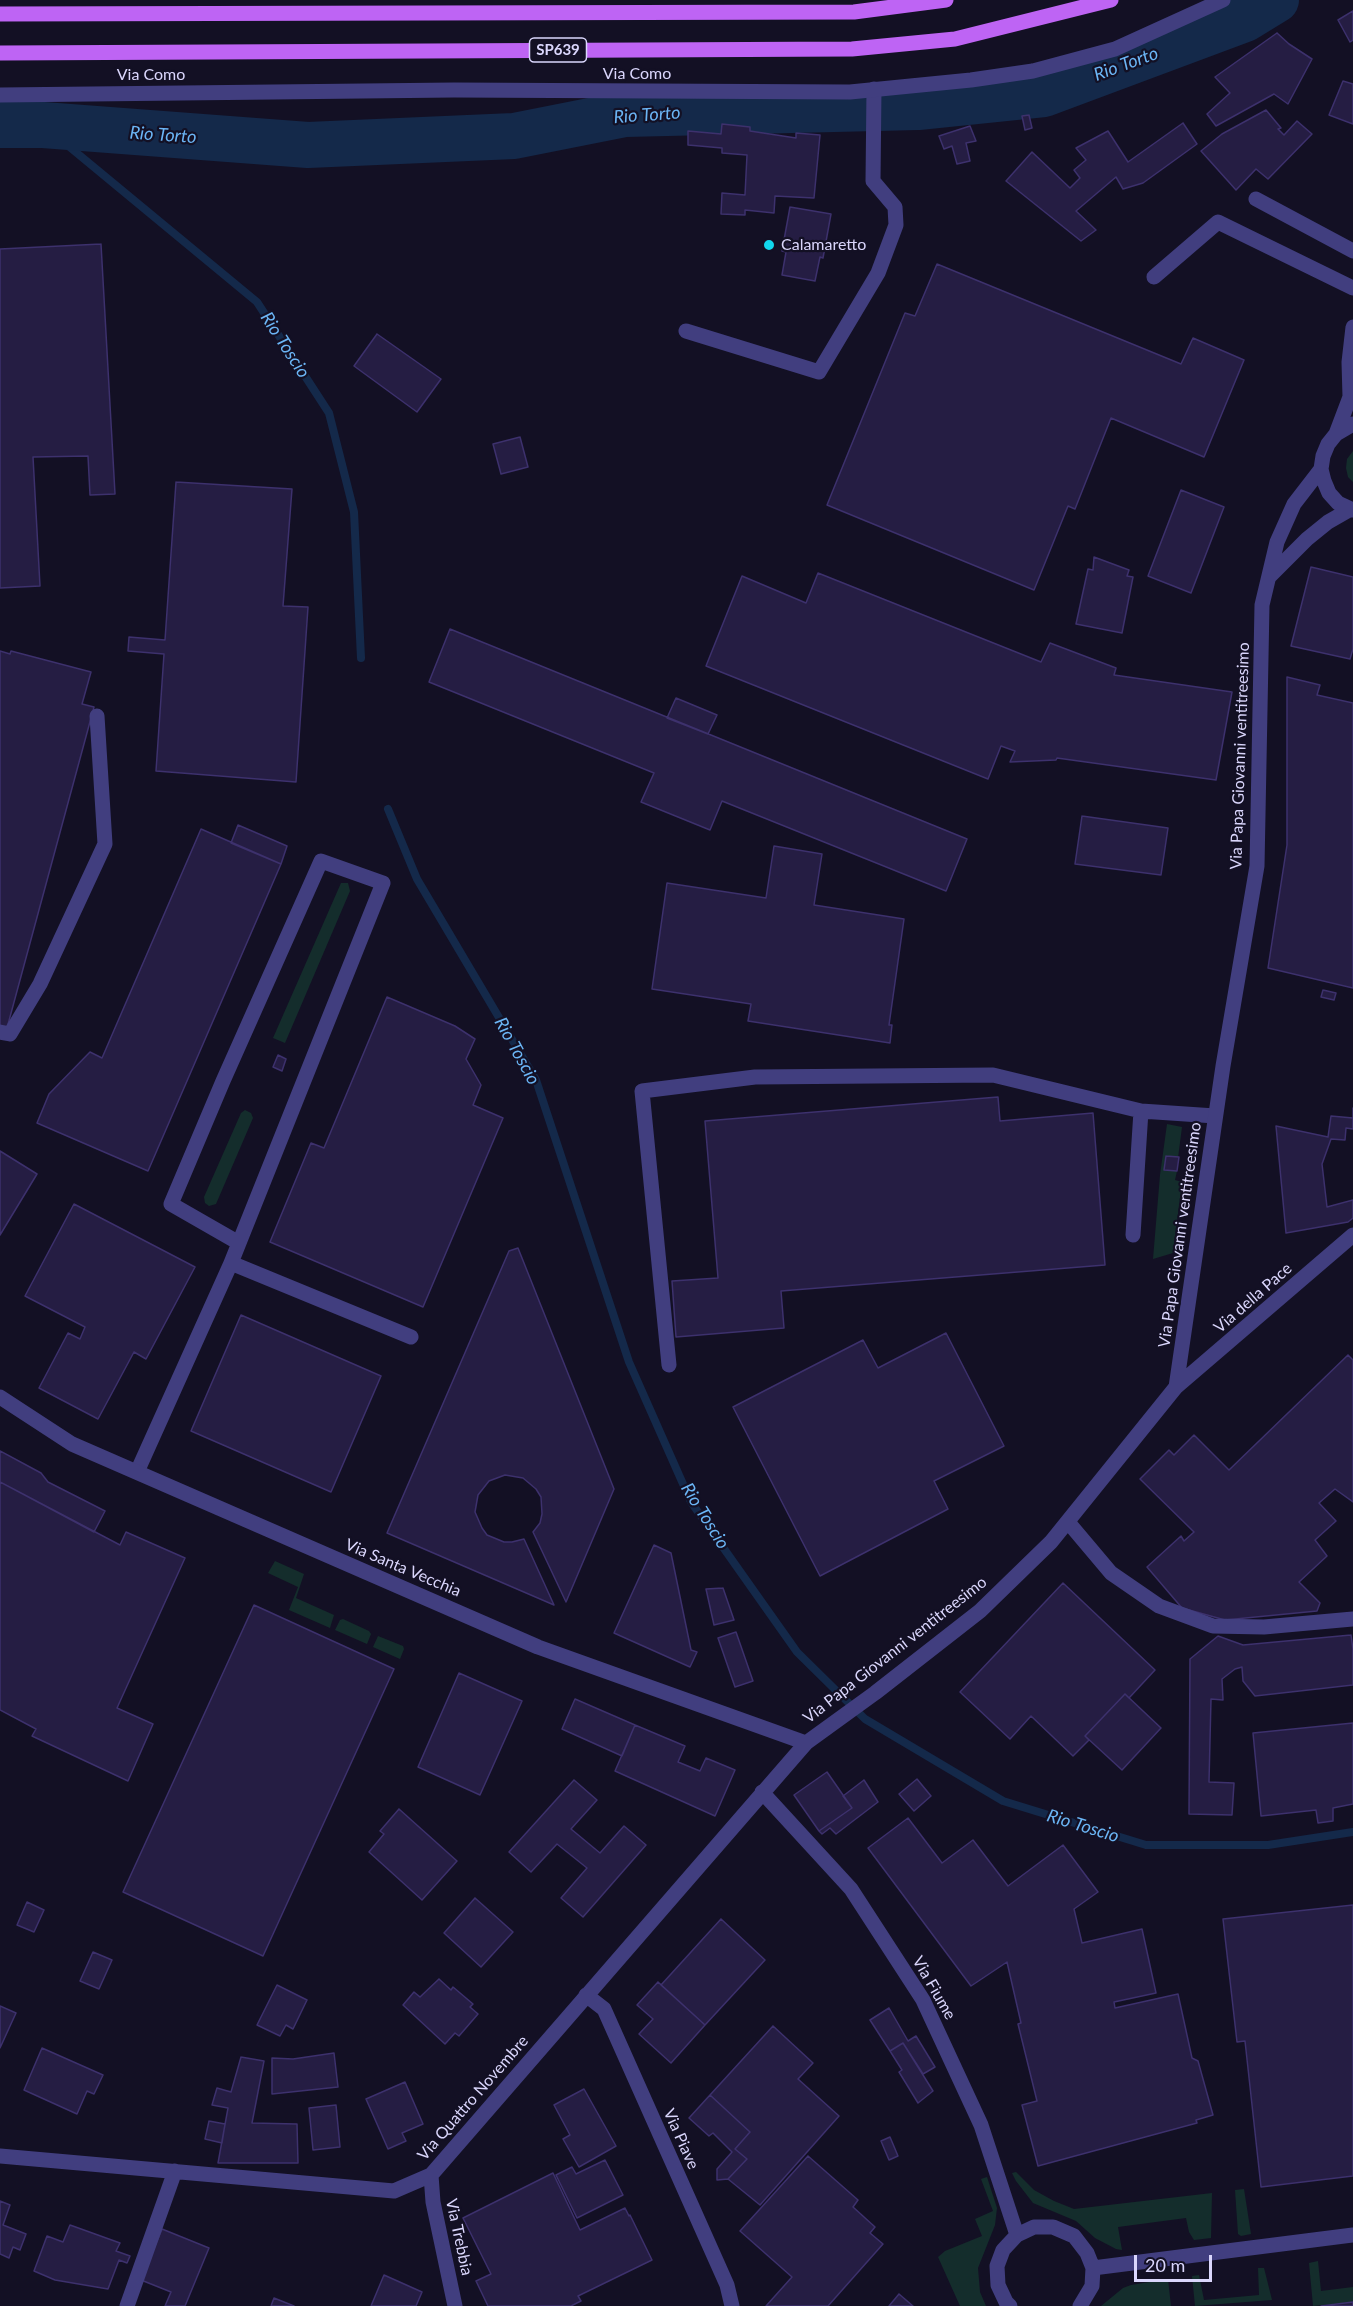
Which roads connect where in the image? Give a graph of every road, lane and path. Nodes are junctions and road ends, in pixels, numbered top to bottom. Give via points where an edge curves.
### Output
1 (945, 0) edge
2 (1111, 0) edge
3 (1224, 0) edge
4 (0, 14) edge
5 (0, 53) edge
6 (874, 93) junction
7 (0, 95) edge
8 (1256, 199) dead end
9 (1353, 251) edge
10 (1154, 277) dead end
11 (1353, 288) edge
12 (1353, 327) edge
13 (686, 331) dead end
14 (1353, 424) edge
15 (1336, 434) junction
16 (1321, 469) junction
17 (1351, 510) edge
18 (1270, 576) junction
19 (97, 716) dead end
20 (0, 1032) edge
21 (1141, 1111) junction
22 (1215, 1116) junction
23 (1133, 1235) dead end
24 (1353, 1236) edge
25 (239, 1243) junction
26 (231, 1263) junction
27 (411, 1337) dead end
28 (669, 1365) dead end
29 (1176, 1387) junction
30 (0, 1396) edge
31 (137, 1473) junction
32 (1068, 1522) junction
33 (1353, 1619) edge
34 (806, 1743) junction
35 (762, 1792) junction
36 (586, 1995) junction
37 (0, 2156) edge
38 (175, 2171) junction
39 (430, 2175) junction
40 (1017, 2235) junction
41 (1353, 2235) edge
42 (1093, 2268) junction
43 (127, 2306) edge
44 (455, 2306) edge
45 (732, 2306) edge
46 (1010, 2306) edge
47 (1080, 2306) edge

1 - 4 main road via 854,12
2 - 5 main road, SP639 via 955,39 852,49
3 - 6 street, Via Como via 1114,49 1033,71
6 - 7 street, Via Como via 454,90
6 - 13 street via 873,181 895,207 896,225 878,273 819,372
8 - 9 street
10 - 11 street via 1218,222
12 - 15 street via 1350,397
14 - 15 street
15 - 16 street, Via Papa Giovanni ventitreesimo via 1328,444
16 - 17 street via 1329,493
16 - 18 street, Via Papa Giovanni ventitreesimo via 1294,504 1277,542
17 - 18 street, Via Papa Giovanni ventitreesimo via 1307,539
18 - 22 street, Via Papa Giovanni ventitreesimo via 1262,605 1257,866
19 - 20 street via 105,844 40,984 10,1034
21 - 22 street
21 - 23 street
21 - 28 street via 993,1075 755,1077 642,1091
22 - 29 street, Via Papa Giovanni ventitreesimo
24 - 29 street, Via della Pace
25 - 25 street via 382,883 321,861 171,1204
25 - 26 street
26 - 27 street
26 - 31 street
29 - 32 street, Via Papa Giovanni ventitreesimo
30 - 31 street, Via Santa Vecchia via 72,1444
31 - 34 street, Via Santa Vecchia via 538,1647
32 - 33 street via 1111,1573 1159,1606 1213,1626 1264,1627
32 - 34 street, Via Papa Giovanni ventitreesimo via 980,1611
34 - 35 street, Via Quattro Novembre
35 - 36 street, Via Quattro Novembre
35 - 40 street, Via Fiume via 851,1889 923,2000 981,2125
36 - 39 street, Via Quattro Novembre
36 - 45 street, Via Piave via 604,2009 727,2286
37 - 38 street, Via Quattro Novembre
38 - 39 street, Via Quattro Novembre via 394,2191
38 - 43 street
39 - 44 street, Via Trebbia
40 - 42 street via 1034,2227 1053,2227 1074,2236 1088,2253
40 - 46 street via 1003,2250 997,2266 998,2285
41 - 42 street
42 - 47 street via 1092,2286

